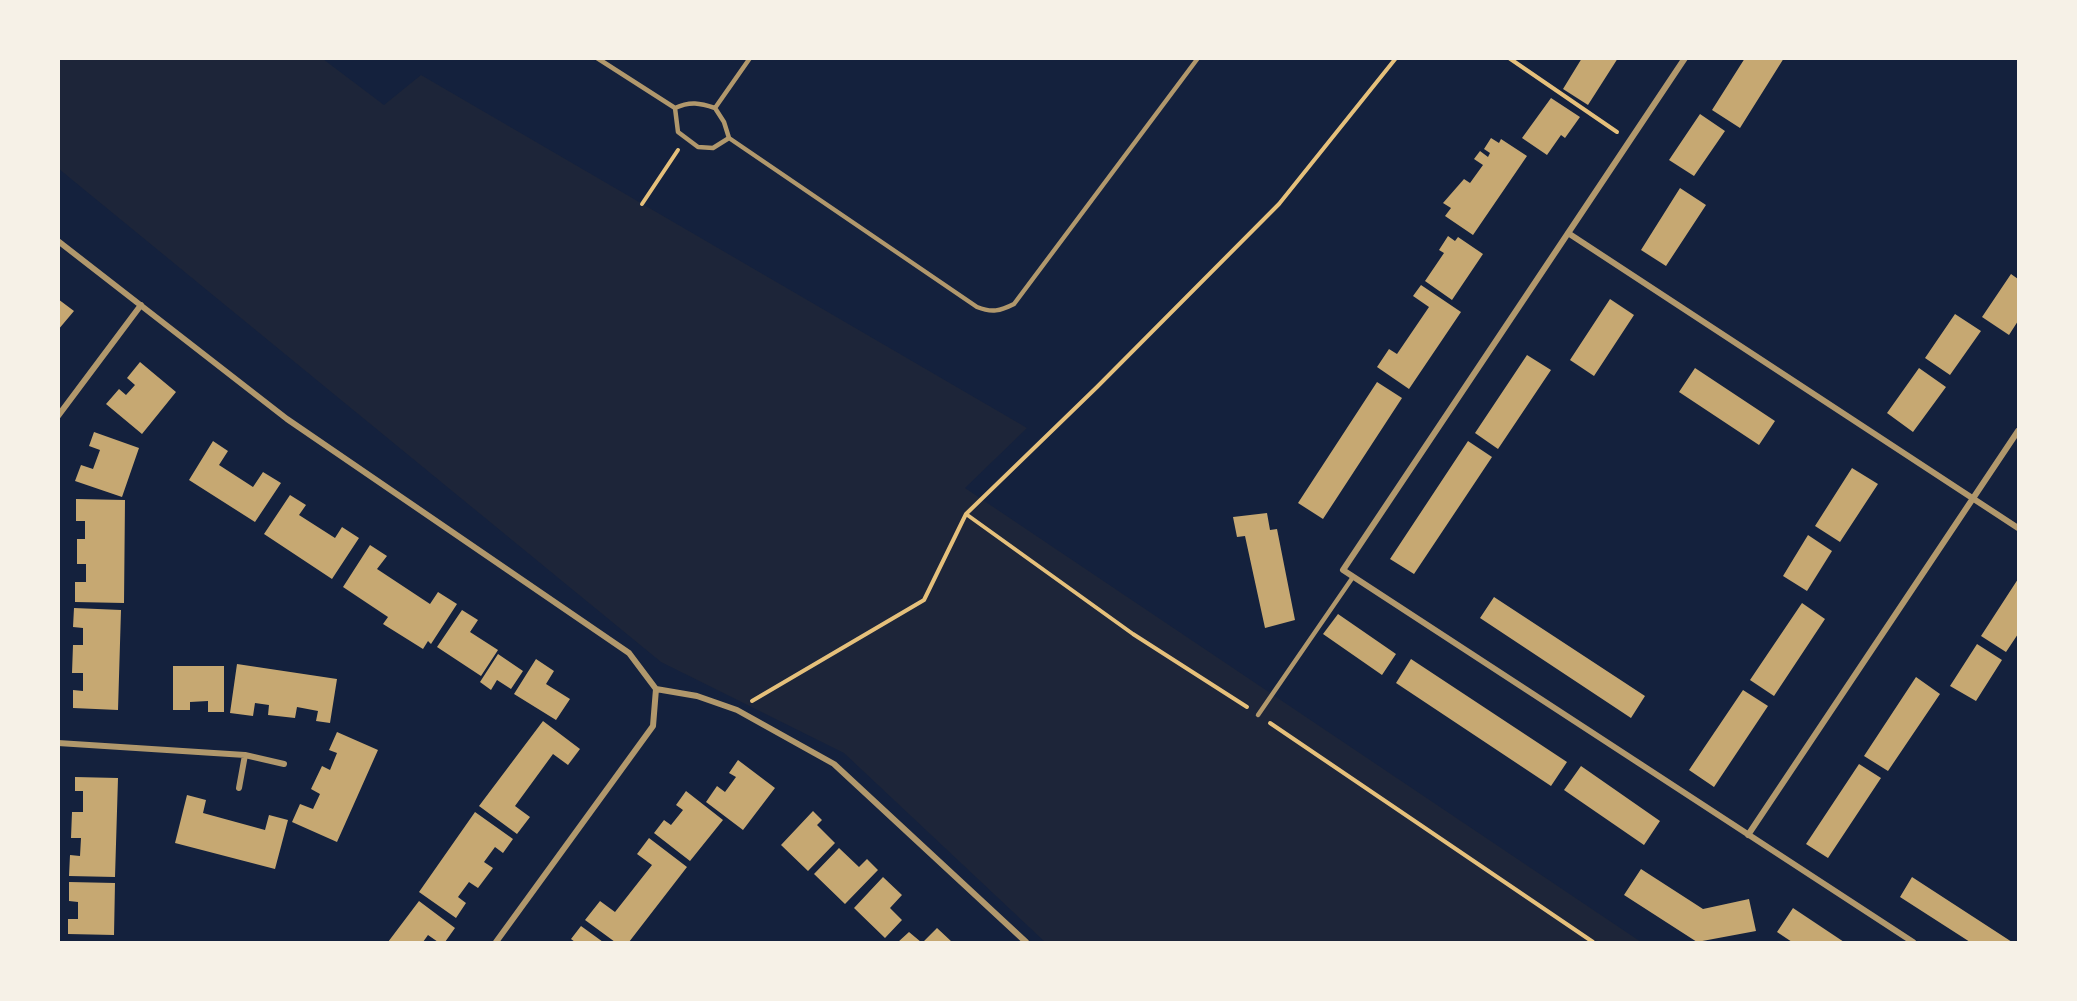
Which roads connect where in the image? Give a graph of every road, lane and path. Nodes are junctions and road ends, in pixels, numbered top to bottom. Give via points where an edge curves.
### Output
1 (597, 58) edge
2 (750, 58) edge
3 (1198, 58) edge
4 (1396, 58) edge
5 (1509, 58) edge
6 (1685, 58) edge
7 (675, 108) junction
8 (715, 108) junction
9 (729, 138) junction
10 (685, 140) junction
11 (1630, 141) junction
12 (642, 204) dead end
13 (1568, 233) junction
14 (58, 241) edge
15 (141, 305) junction
16 (58, 416) edge
17 (2019, 431) edge
18 (1973, 498) junction
19 (966, 514) junction
20 (2019, 528) edge
21 (1353, 577) junction
22 (656, 689) junction
23 (737, 710) junction
24 (1258, 715) junction
25 (58, 743) edge
26 (245, 755) junction
27 (284, 764) dead end
28 (239, 788) dead end
29 (1748, 835) junction
30 (496, 942) edge
31 (1026, 942) edge
32 (1593, 942) edge
33 (1913, 942) edge

1 - 7 lane
2 - 8 lane
3 - 9 lane via 1014,304 1001,311 977,307
4 - 19 path via 1279,204
5 - 11 path
6 - 11 street
7 - 8 lane via 699,103
7 - 10 lane via 678,132
8 - 9 lane
9 - 10 lane via 713,148 698,147
10 - 12 path
11 - 13 street
13 - 18 street
13 - 21 street via 1343,570
14 - 15 street
15 - 16 street
15 - 22 street via 287,419 630,653
17 - 18 street
18 - 20 street
18 - 29 street
19 - 23 path via 924,600
19 - 24 path via 1133,634
21 - 24 lane
21 - 29 street
22 - 23 street via 697,696
22 - 30 street via 653,726
23 - 31 street via 834,764
24 - 32 path
25 - 26 street
26 - 27 street
26 - 28 street
29 - 33 street

